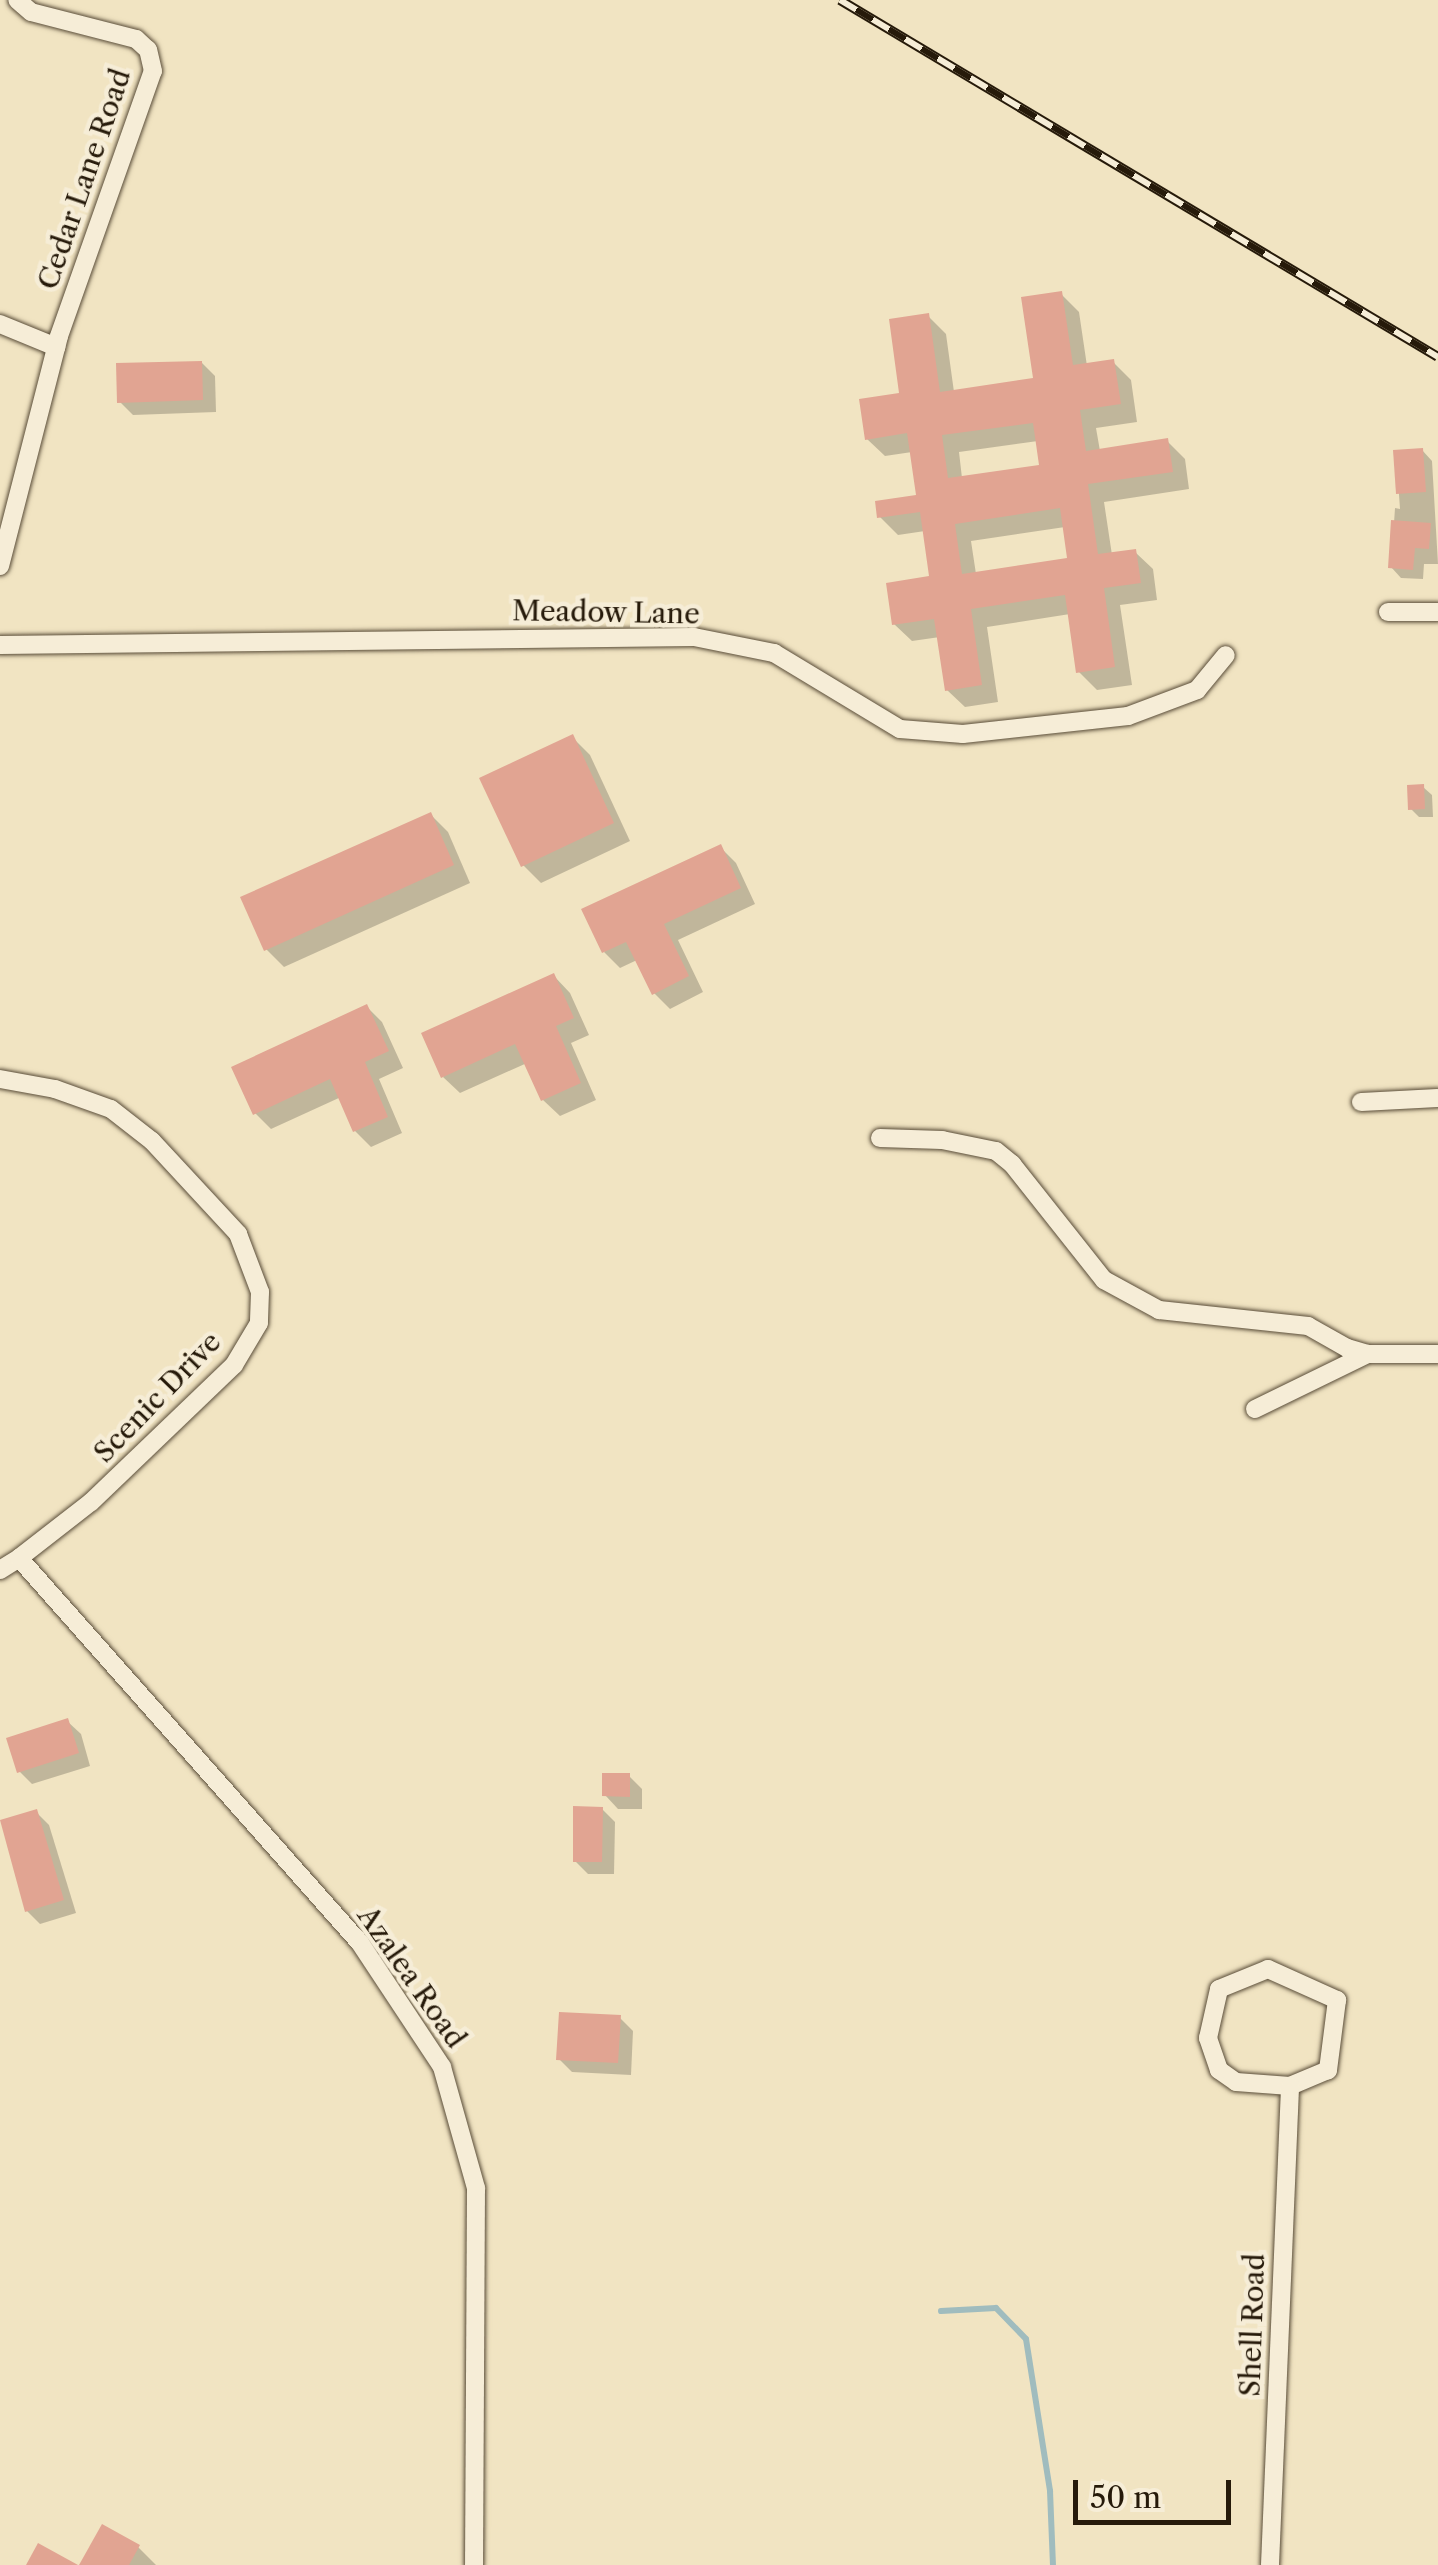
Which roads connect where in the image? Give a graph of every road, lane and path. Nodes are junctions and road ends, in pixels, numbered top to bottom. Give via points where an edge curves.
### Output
1 (18, 0) edge
2 (0, 324) edge
3 (56, 347) junction
4 (0, 566) edge
5 (1388, 612) dead end
6 (1438, 612) edge
7 (0, 644) edge
8 (1226, 655) dead end
9 (0, 1079) edge
10 (1438, 1098) edge
11 (1361, 1102) dead end
12 (880, 1138) dead end
13 (1368, 1354) junction
14 (1438, 1354) edge
15 (1255, 1408) dead end
16 (20, 1558) junction
17 (0, 1570) edge
18 (1290, 2086) junction
19 (474, 2565) edge
20 (1270, 2565) edge

1 - 3 street, Cedar Lane Road via 31,12 136,39 148,50 153,72
2 - 3 street
3 - 4 street, Cedar Lane Road
5 - 6 street
7 - 8 street, Meadow Lane via 694,637 774,653 900,729 963,734 1128,716 1198,690
9 - 16 street, Scenic Drive via 111,1109 152,1141 238,1234 260,1292 259,1322 234,1364 104,1491
10 - 11 street
12 - 13 street via 996,1151 1104,1280 1159,1310 1308,1326
13 - 14 street
13 - 15 street
16 - 17 street
16 - 19 street, Azalea Road via 360,1943 442,2067 476,2188
18 - 18 street via 1328,2070 1337,2000 1268,1969 1219,1990 1208,2038 1219,2070 1236,2082
18 - 20 street, Shell Road

